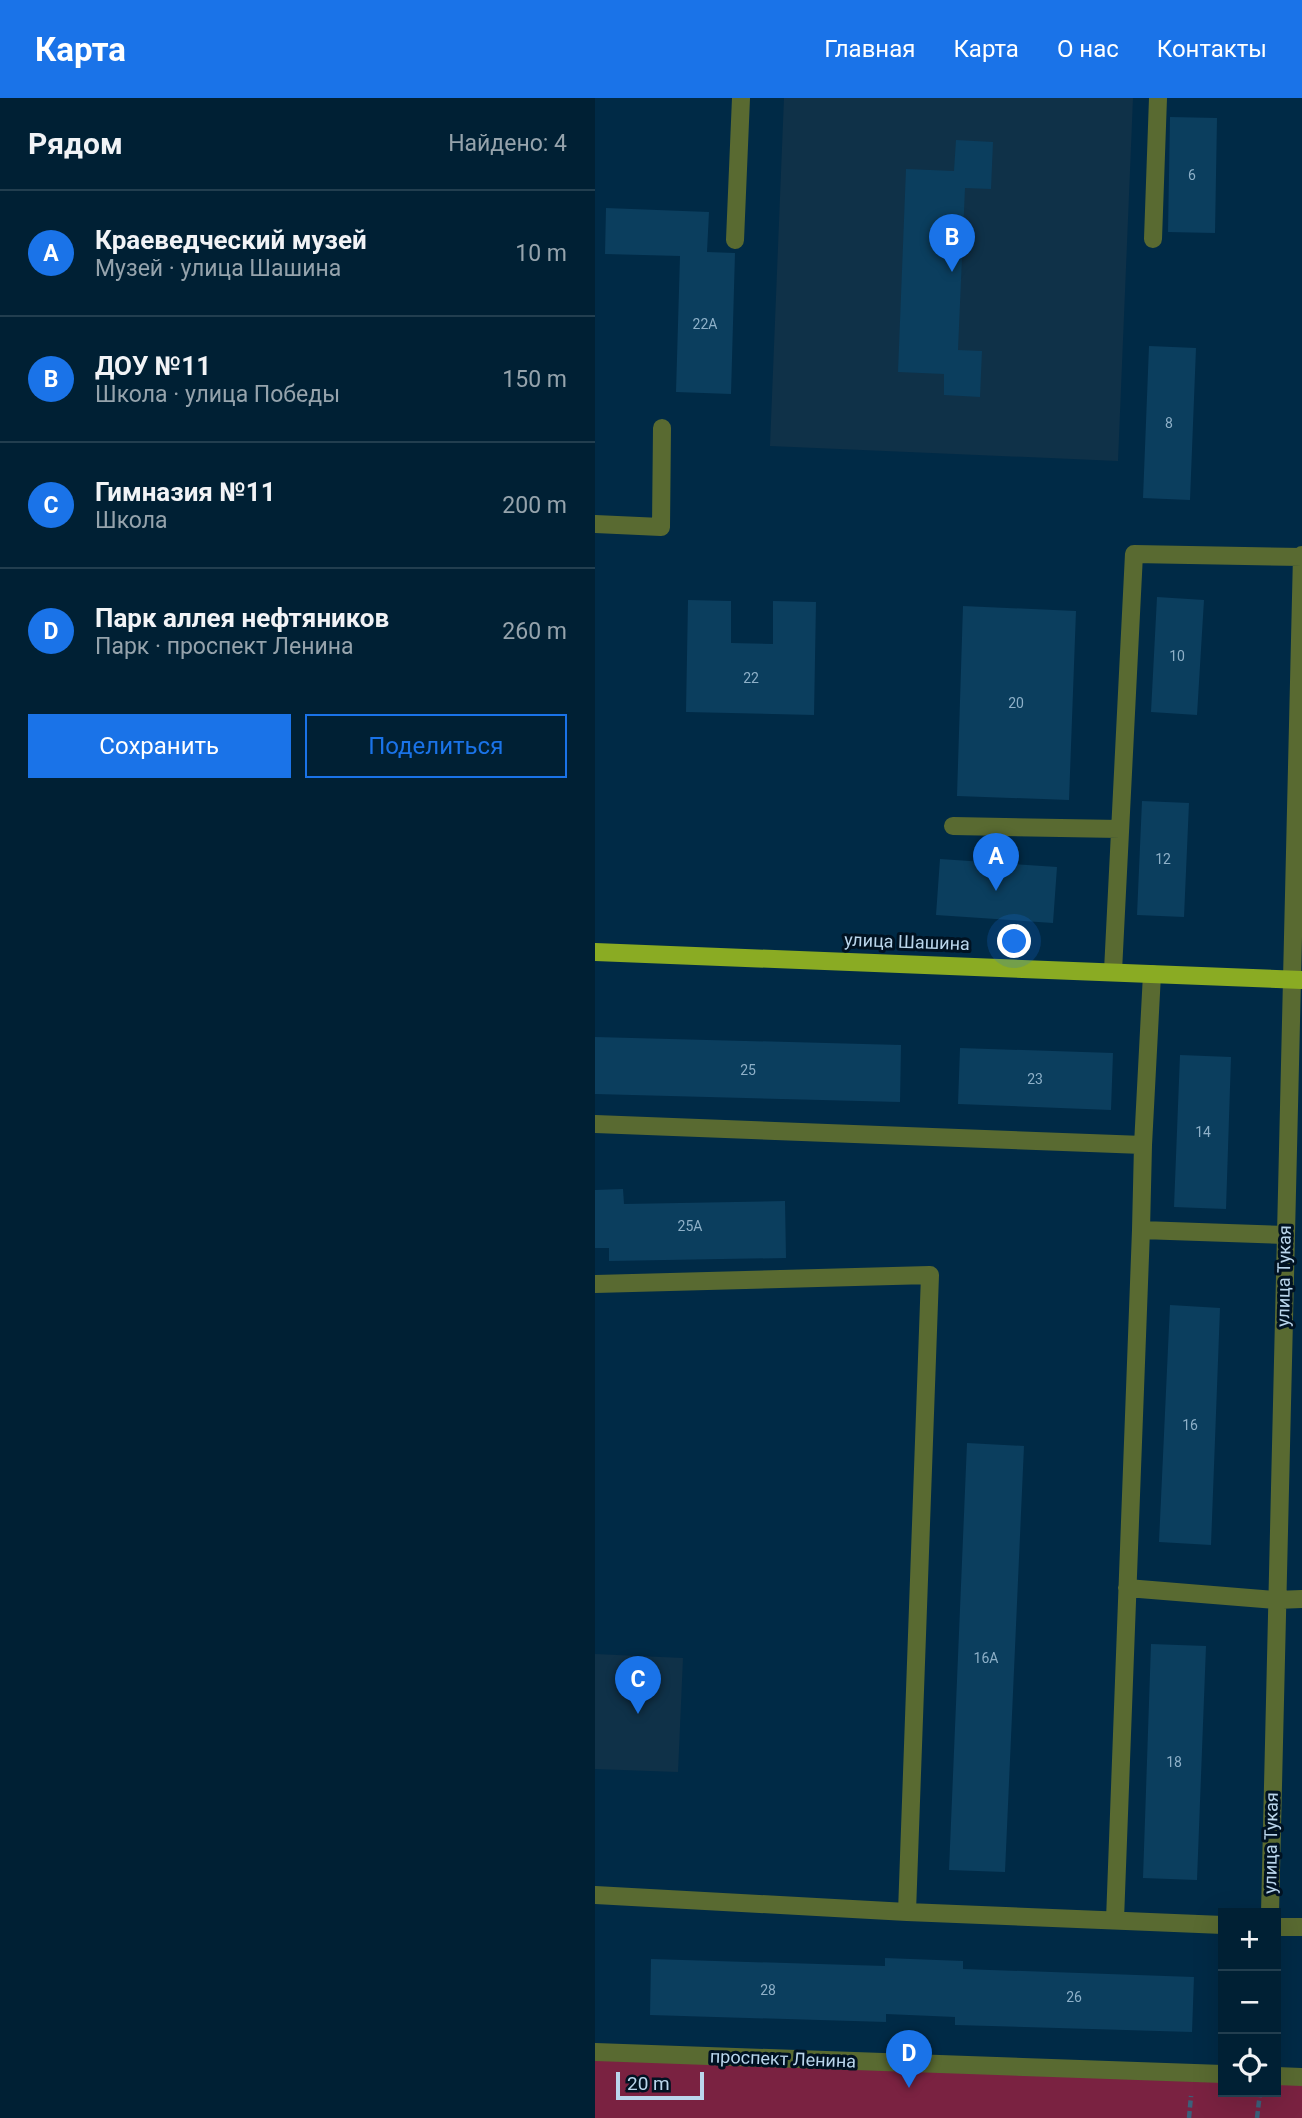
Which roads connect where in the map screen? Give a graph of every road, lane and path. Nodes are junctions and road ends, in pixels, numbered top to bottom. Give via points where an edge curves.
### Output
1 (741, 98) edge
2 (1158, 98) edge
3 (1153, 239) dead end
4 (735, 240) dead end
5 (662, 428) dead end
6 (595, 524) edge
7 (1302, 556) edge
8 (953, 826) dead end
9 (1120, 829) junction
10 (595, 952) edge
11 (1113, 971) junction
12 (1152, 974) junction
13 (1297, 980) edge
14 (595, 1124) edge
15 (1143, 1145) junction
16 (1141, 1230) junction
17 (1285, 1236) junction
18 (595, 1284) edge
19 (1127, 1588) junction
20 (1302, 1599) edge
21 (1276, 1600) junction
22 (595, 1895) edge
23 (1270, 1908) edge
24 (907, 1912) junction
25 (1115, 1920) junction
26 (1218, 1924) edge
27 (1281, 1927) edge
28 (1302, 1927) edge
29 (595, 2052) edge
30 (1218, 2074) edge
31 (1281, 2076) edge
32 (1302, 2077) edge
33 (1259, 2097) edge
34 (1257, 2118) edge

1 - 4 street
2 - 3 street
5 - 6 street via 661,527
7 - 9 street via 1134,554
7 - 13 street, улица Тукая
8 - 9 street
9 - 11 street
10 - 11 main road, улица Шашина
11 - 12 main road, улица Шашина
12 - 13 main road, улица Шашина
12 - 15 street
13 - 17 street, улица Тукая
14 - 15 street
15 - 16 street
16 - 17 street
16 - 19 street
17 - 21 street, улица Тукая
18 - 24 street via 930,1275
19 - 21 street
19 - 25 street
20 - 21 street
21 - 23 street, улица Тукая
22 - 24 street
24 - 25 street
25 - 26 street
27 - 28 street
29 - 30 street, проспект Ленина
31 - 32 street
33 - 34 path

